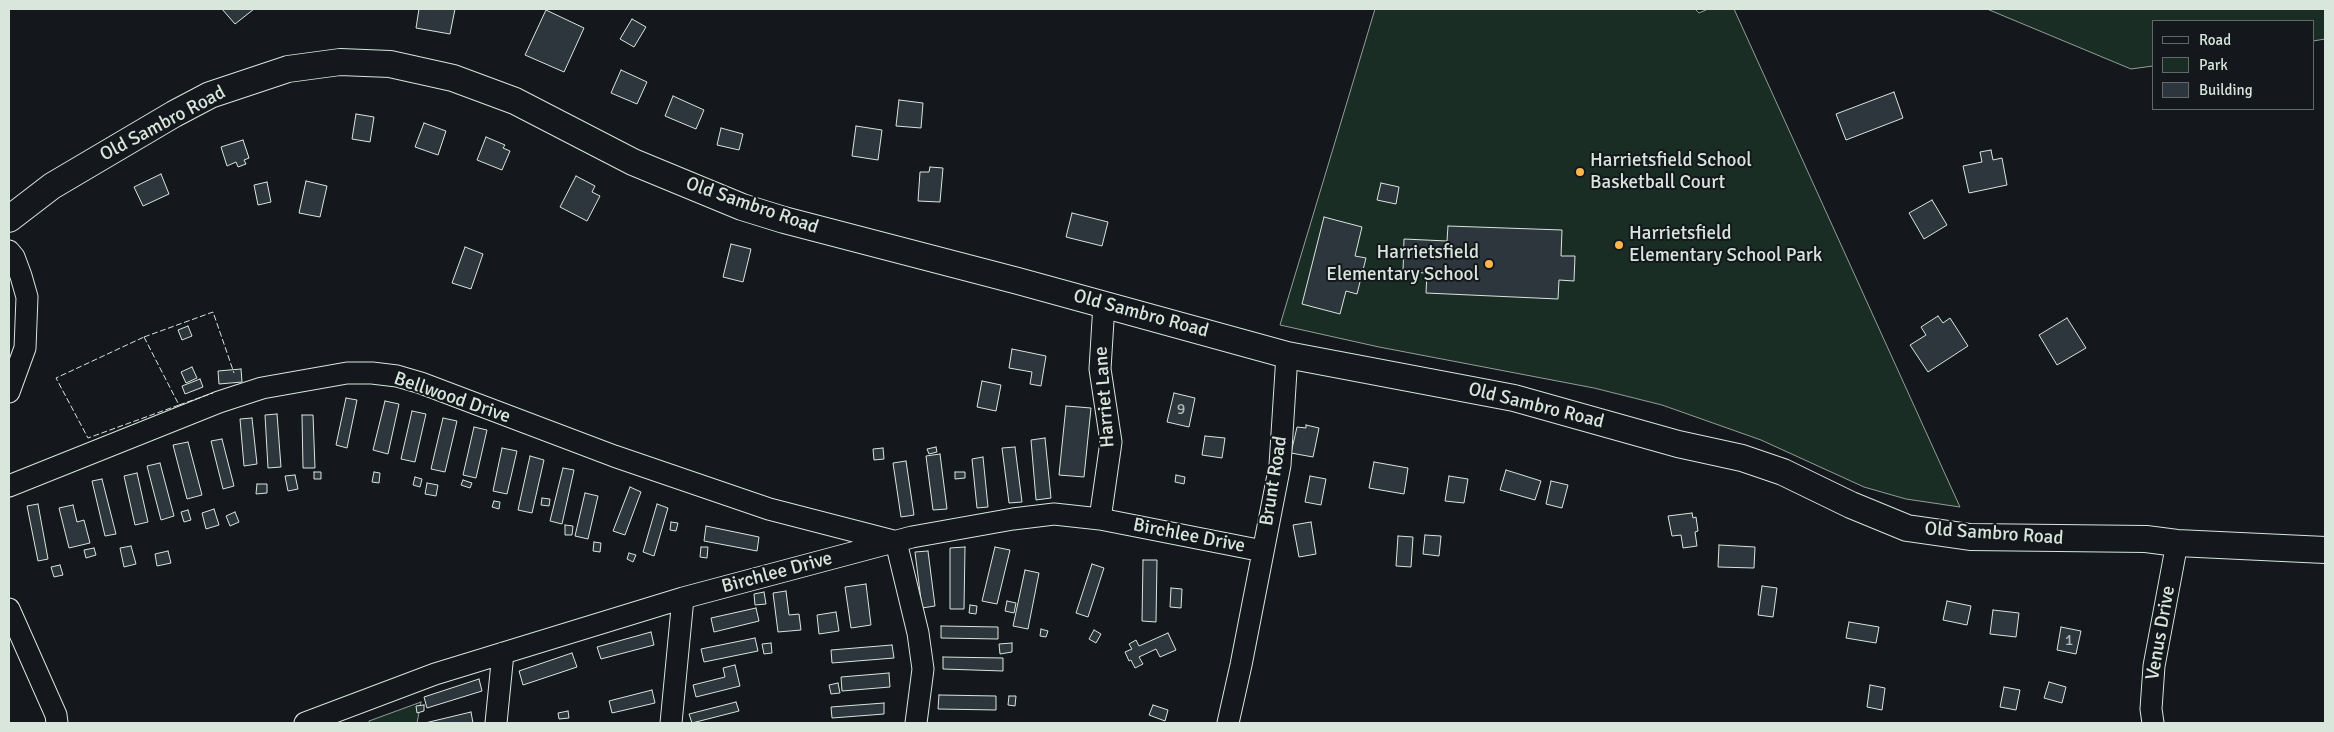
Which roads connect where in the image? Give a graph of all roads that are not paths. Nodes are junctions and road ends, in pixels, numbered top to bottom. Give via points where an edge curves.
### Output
1 (9, 219) edge
2 (9, 251) edge
3 (1104, 304) junction
4 (1287, 355) junction
5 (9, 392) edge
6 (9, 486) edge
7 (1100, 519) junction
8 (896, 542) junction
9 (2177, 544) junction
10 (2325, 550) edge
11 (1263, 551) junction
12 (682, 598) junction
13 (9, 608) edge
14 (503, 653) junction
15 (57, 723) edge
16 (306, 723) edge
17 (496, 723) edge
18 (671, 723) edge
19 (916, 723) edge
20 (1228, 723) edge
21 (2153, 723) edge

1 - 3 main road, Old Sambro Road via 52,186 210,95 288,69 365,61 454,78 515,100 633,162 742,207
2 - 5 street via 27,297 25,348
3 - 4 main road, Old Sambro Road
3 - 7 street, Harriet Lane via 1100,369 1111,442
4 - 9 main road, Old Sambro Road via 1514,398 1678,444 1742,458 1783,472 1907,528 1970,537 2146,539
4 - 11 street, Brunt Road via 1280,465
6 - 8 street, Bellwood Drive via 262,388 338,375 372,373 397,376 421,384 614,456 769,508
7 - 8 street, Birchlee Drive via 1054,514 1032,516
7 - 11 street, Birchlee Drive
8 - 12 street, Birchlee Drive
8 - 19 street via 918,633 923,669
9 - 10 main road, Old Sambro Road
9 - 21 street, Venus Drive via 2154,666
11 - 20 street, Brunt Road
12 - 14 street, Birchlee Drive
12 - 18 street
13 - 15 street
14 - 16 street, Birchlee Drive via 435,674
14 - 17 street

